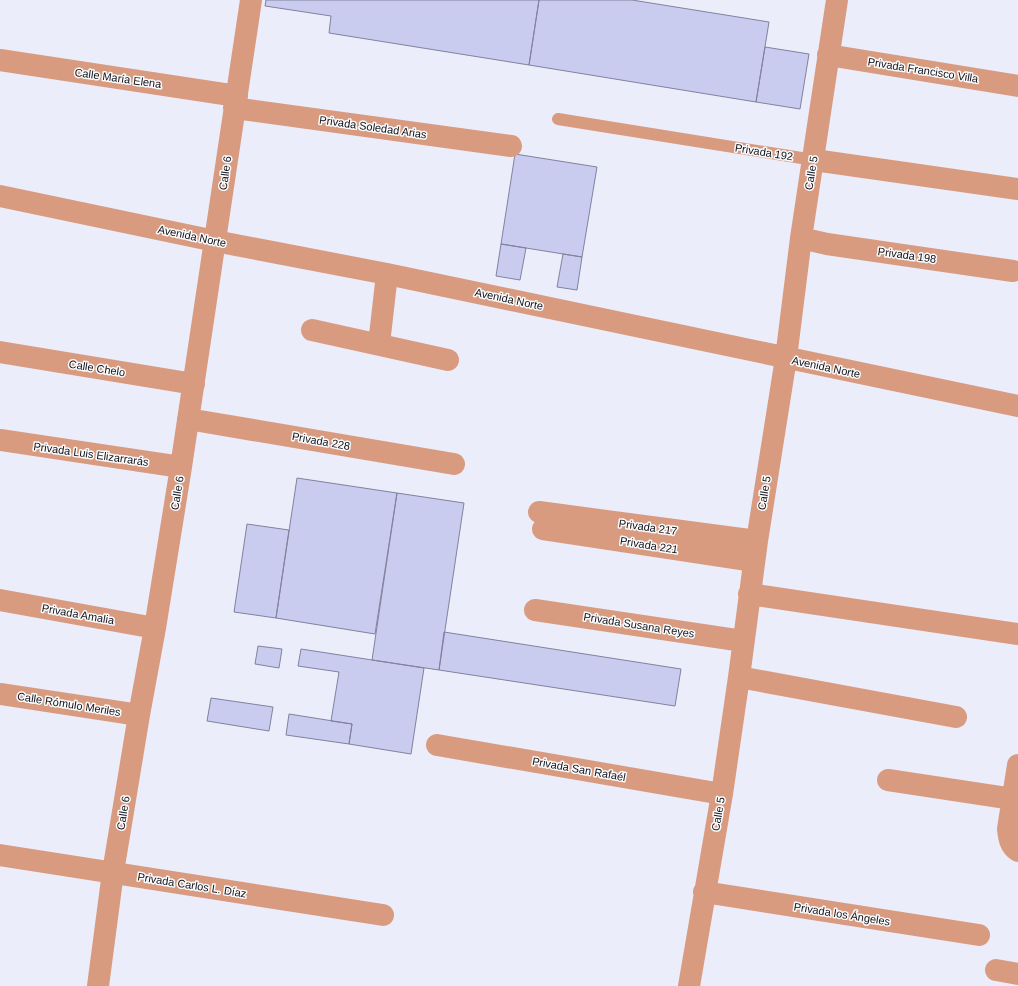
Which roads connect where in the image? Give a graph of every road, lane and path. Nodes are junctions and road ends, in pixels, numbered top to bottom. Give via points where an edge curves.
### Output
1 (251, 0) edge
2 (837, 0) edge
3 (828, 55) junction
4 (0, 60) edge
5 (1018, 86) edge
6 (235, 102) junction
7 (558, 119) dead end
8 (511, 146) dead end
9 (814, 160) junction
10 (1018, 189) edge
11 (0, 196) edge
12 (801, 238) junction
13 (215, 241) junction
14 (1013, 271) dead end
15 (387, 274) junction
16 (312, 330) dead end
17 (379, 344) junction
18 (0, 352) edge
19 (786, 358) junction
20 (448, 360) dead end
21 (194, 384) junction
22 (1018, 406) edge
23 (188, 419) junction
24 (0, 440) edge
25 (454, 464) dead end
26 (181, 467) junction
27 (541, 521) dead end
28 (756, 551) junction
29 (749, 594) junction
30 (0, 600) edge
31 (535, 610) dead end
32 (155, 628) junction
33 (1018, 634) edge
34 (743, 641) junction
35 (739, 677) junction
36 (0, 694) edge
37 (139, 715) junction
38 (956, 717) dead end
39 (437, 745) dead end
40 (1018, 765) edge
41 (888, 780) dead end
42 (722, 794) junction
43 (1012, 799) junction
44 (1015, 850) edge
45 (0, 855) edge
46 (114, 872) junction
47 (704, 892) junction
48 (384, 915) dead end
49 (979, 935) dead end
50 (996, 970) dead end
51 (1018, 974) edge
52 (98, 986) edge
53 (689, 986) edge

1 - 6 street, Calle 6
2 - 3 street, Calle 5
3 - 5 street, Privada Francisco Villa
3 - 9 street, Calle 5
4 - 6 street, Calle María Elena
6 - 8 street, Privada Soledad Arias
6 - 13 street, Calle 6
7 - 9 lane, Privada 192
9 - 10 street, Privada 192
9 - 12 street, Calle 5
11 - 13 street, Avenida Norte
12 - 14 street, Privada 198
12 - 19 street, Calle 5
13 - 15 street, Avenida Norte
13 - 21 street, Calle 6
15 - 17 street
15 - 19 street, Avenida Norte
16 - 17 street
17 - 20 street
18 - 21 street, Calle Chelo
19 - 22 street, Avenida Norte
19 - 28 street, Calle 5
21 - 23 street, Calle 6
23 - 25 street, Privada 228
23 - 26 street, Calle 6
24 - 26 street, Privada Luis Elizarrarás
26 - 32 street, Calle 6
27 - 28 street, Privada 217
28 - 29 street, Calle 5
29 - 33 street
29 - 34 street, Calle 5
30 - 32 street, Privada Amalia
31 - 34 street, Privada Susana Reyes
32 - 37 street, Calle 6
34 - 35 street, Calle 5
35 - 38 street
35 - 42 street, Calle 5
36 - 37 street, Calle Rómulo Meriles
37 - 46 street, Calle 6
39 - 42 street, Privada San Rafaél
40 - 43 street
41 - 43 street
42 - 47 street, Calle 5
43 - 44 street via 1008,829 1009,839
45 - 46 street, Privada Carlos L. Díaz
46 - 48 street, Privada Carlos L. Díaz
46 - 52 street, Calle 6
47 - 49 street, Privada los Ángeles
47 - 53 street, Calle 5
50 - 51 street

